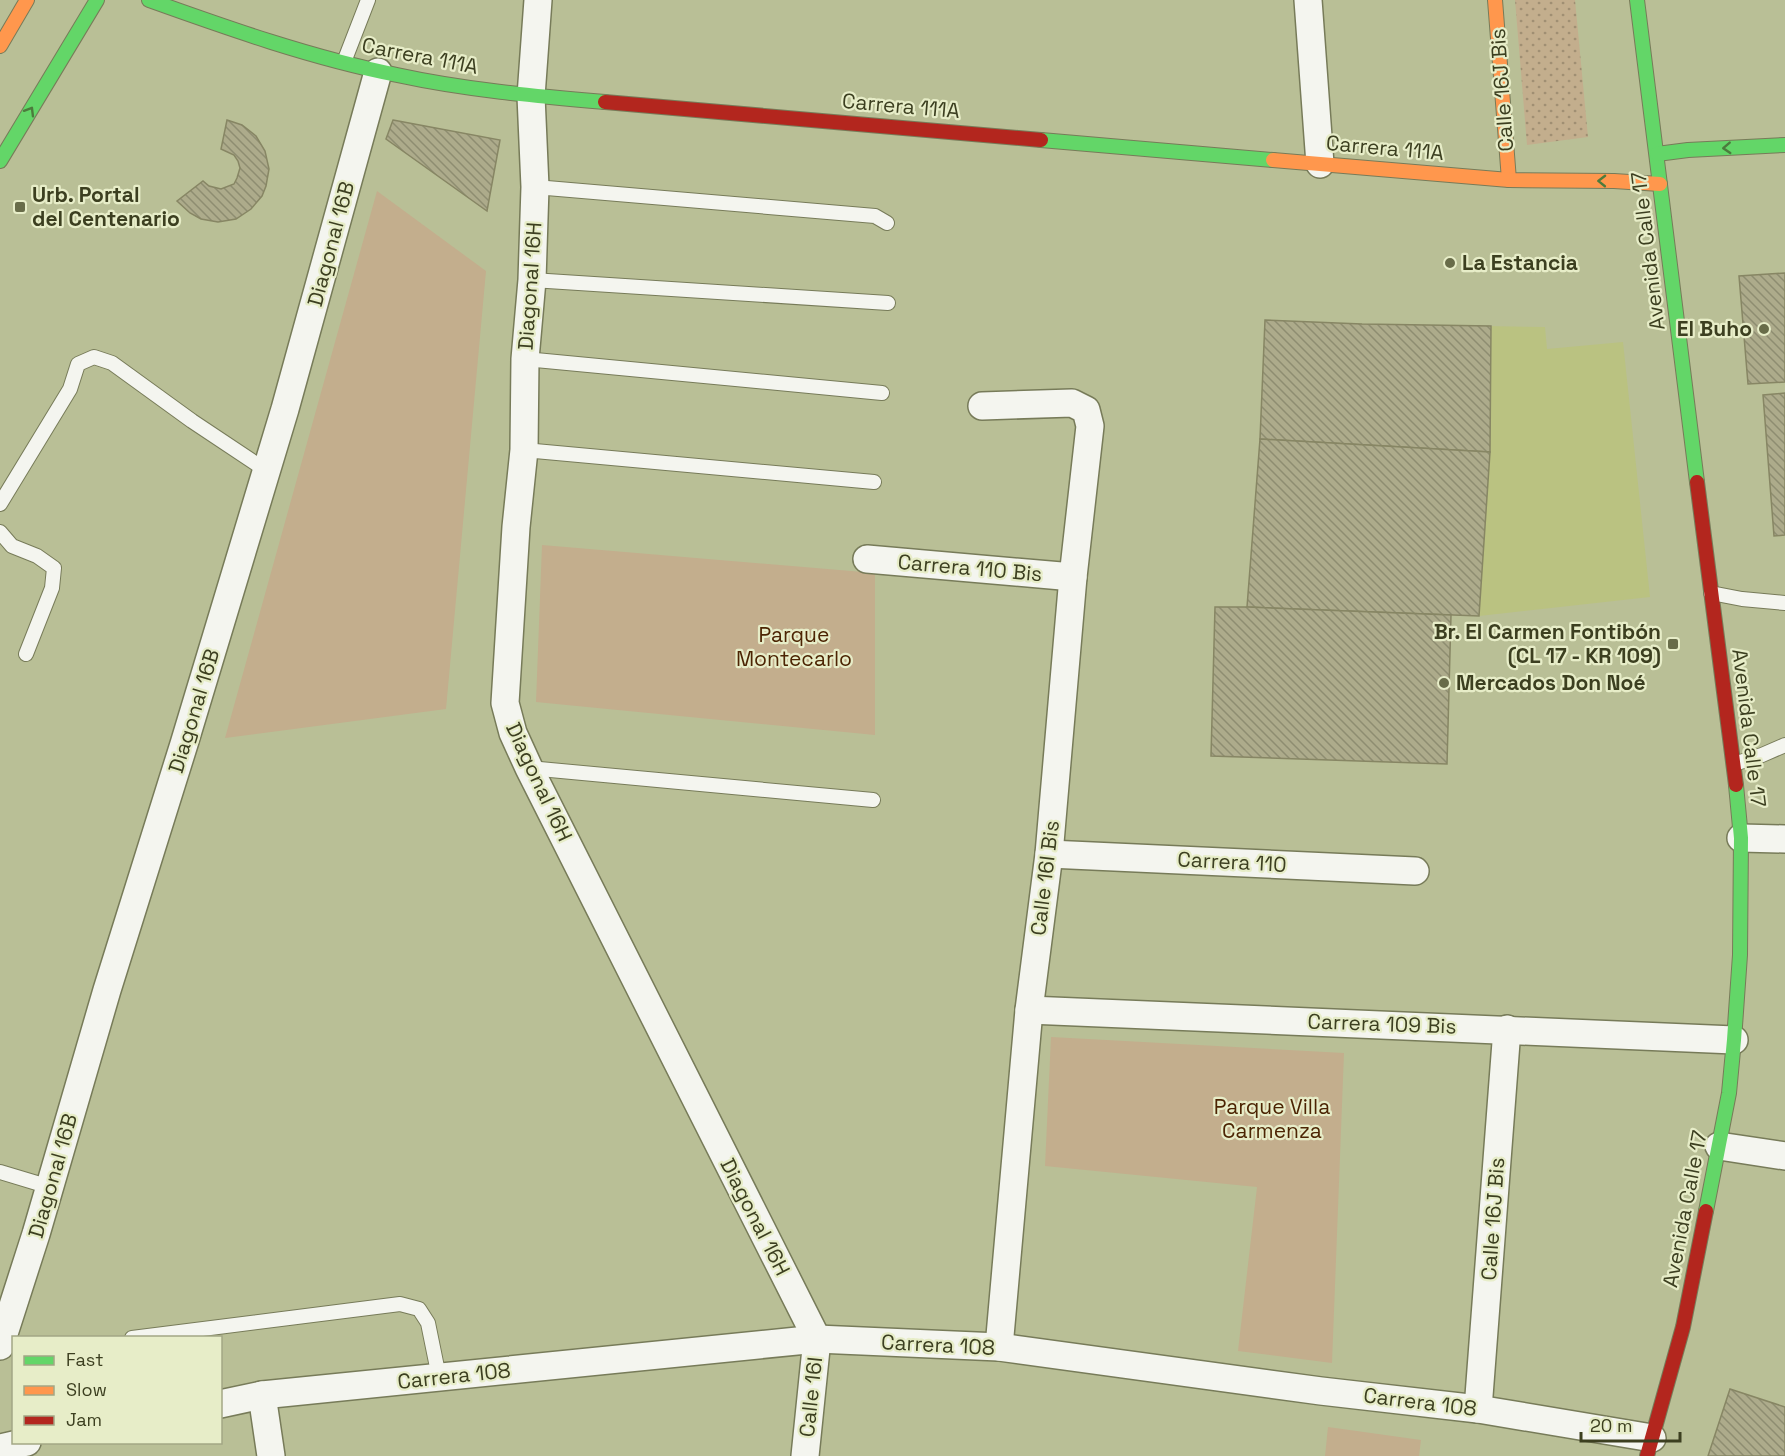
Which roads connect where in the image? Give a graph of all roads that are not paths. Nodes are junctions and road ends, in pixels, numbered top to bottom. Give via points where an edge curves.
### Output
1 (27, 0) edge
2 (97, 0) edge
3 (149, 0) edge
4 (369, 0) edge
5 (538, 0) edge
6 (1308, 0) edge
7 (1495, 0) edge
8 (1637, 0) edge
9 (0, 46) edge
10 (344, 63) junction
11 (378, 72) junction
12 (531, 96) junction
13 (1785, 145) edge
14 (1657, 154) junction
15 (0, 161) edge
16 (1320, 164) junction
17 (1509, 180) junction
18 (1660, 184) junction
19 (535, 187) junction
20 (887, 224) dead end
21 (532, 279) junction
22 (888, 303) dead end
23 (525, 359) junction
24 (882, 393) dead end
25 (982, 406) dead end
26 (524, 450) junction
27 (267, 471) junction
28 (873, 482) dead end
29 (0, 504) edge
30 (0, 532) edge
31 (867, 558) dead end
32 (1073, 578) junction
33 (1711, 592) junction
34 (1785, 603) edge
35 (26, 654) dead end
36 (1785, 745) edge
37 (1734, 764) junction
38 (529, 768) junction
39 (873, 800) dead end
40 (1741, 838) junction
41 (1785, 839) edge
42 (1049, 854) junction
43 (1415, 871) dead end
44 (1029, 1010) junction
45 (1508, 1029) junction
46 (1734, 1040) junction
47 (1719, 1146) junction
48 (1785, 1156) edge
49 (0, 1172) edge
50 (50, 1187) junction
51 (148, 1336) edge
52 (817, 1339) junction
53 (0, 1346) edge
54 (999, 1347) junction
55 (439, 1377) junction
56 (262, 1395) junction
57 (222, 1404) edge
58 (1479, 1409) junction
59 (22, 1444) edge
60 (1649, 1447) edge
61 (0, 1448) edge
62 (271, 1456) edge
63 (805, 1456) edge

1 - 9 street
15 -> 2 street
3 - 10 street, Carrera 111A via 246,35
4 - 10 lane
5 - 12 street, Diagonal 16H
6 - 16 street
7 - 17 street, Calle 16J Bis
8 - 14 street, Avenida Calle 17
10 - 11 street, Carrera 111A
11 - 12 street, Carrera 111A
11 - 27 street, Diagonal 16B
12 - 16 street, Carrera 111A
12 - 19 street, Diagonal 16H
13 -> 14 street
14 - 18 street, Avenida Calle 17
16 - 17 street, Carrera 111A
18 -> 17 street, Carrera 111A
18 - 33 street, Avenida Calle 17
19 - 20 lane via 875,216
19 - 21 street, Diagonal 16H
21 - 22 lane
21 - 23 street, Diagonal 16H
23 - 24 lane
23 - 26 street, Diagonal 16H
25 - 32 street, Calle 16I Bis via 1072,403 1086,410 1090,426
26 - 28 lane
26 - 38 street, Diagonal 16H via 505,703
27 - 29 lane via 112,363 94,357 78,364 70,389
27 - 50 street, Diagonal 16B
30 - 35 lane via 12,546 54,568 52,588
31 - 32 street, Carrera 110 Bis
32 - 42 street, Calle 16I Bis
33 - 34 lane
33 - 37 street, Avenida Calle 17
36 - 37 lane
37 - 40 street, Avenida Calle 17
38 - 39 lane
38 - 52 street, Diagonal 16H
40 - 41 street
40 - 46 street, Avenida Calle 17 via 1740,955
42 - 43 street, Carrera 110
42 - 44 street, Calle 16I Bis
44 - 45 street, Carrera 109 Bis
44 - 54 street, Calle 16I Bis
45 - 46 street, Carrera 109 Bis
45 - 58 street, Calle 16J Bis
46 - 47 street, Avenida Calle 17
47 - 48 street
47 - 60 street, Avenida Calle 17 via 1683,1327
49 - 50 lane
50 - 53 street, Diagonal 16B
51 - 55 lane via 400,1304 419,1308 428,1323
52 - 54 street, Carrera 108
52 - 55 street, Carrera 108
52 - 63 street, Calle 16I
54 - 58 street, Carrera 108
55 - 56 street, Carrera 108
56 - 57 street, Carrera 108
56 - 62 street
58 - 60 street, Carrera 108
59 - 61 street

